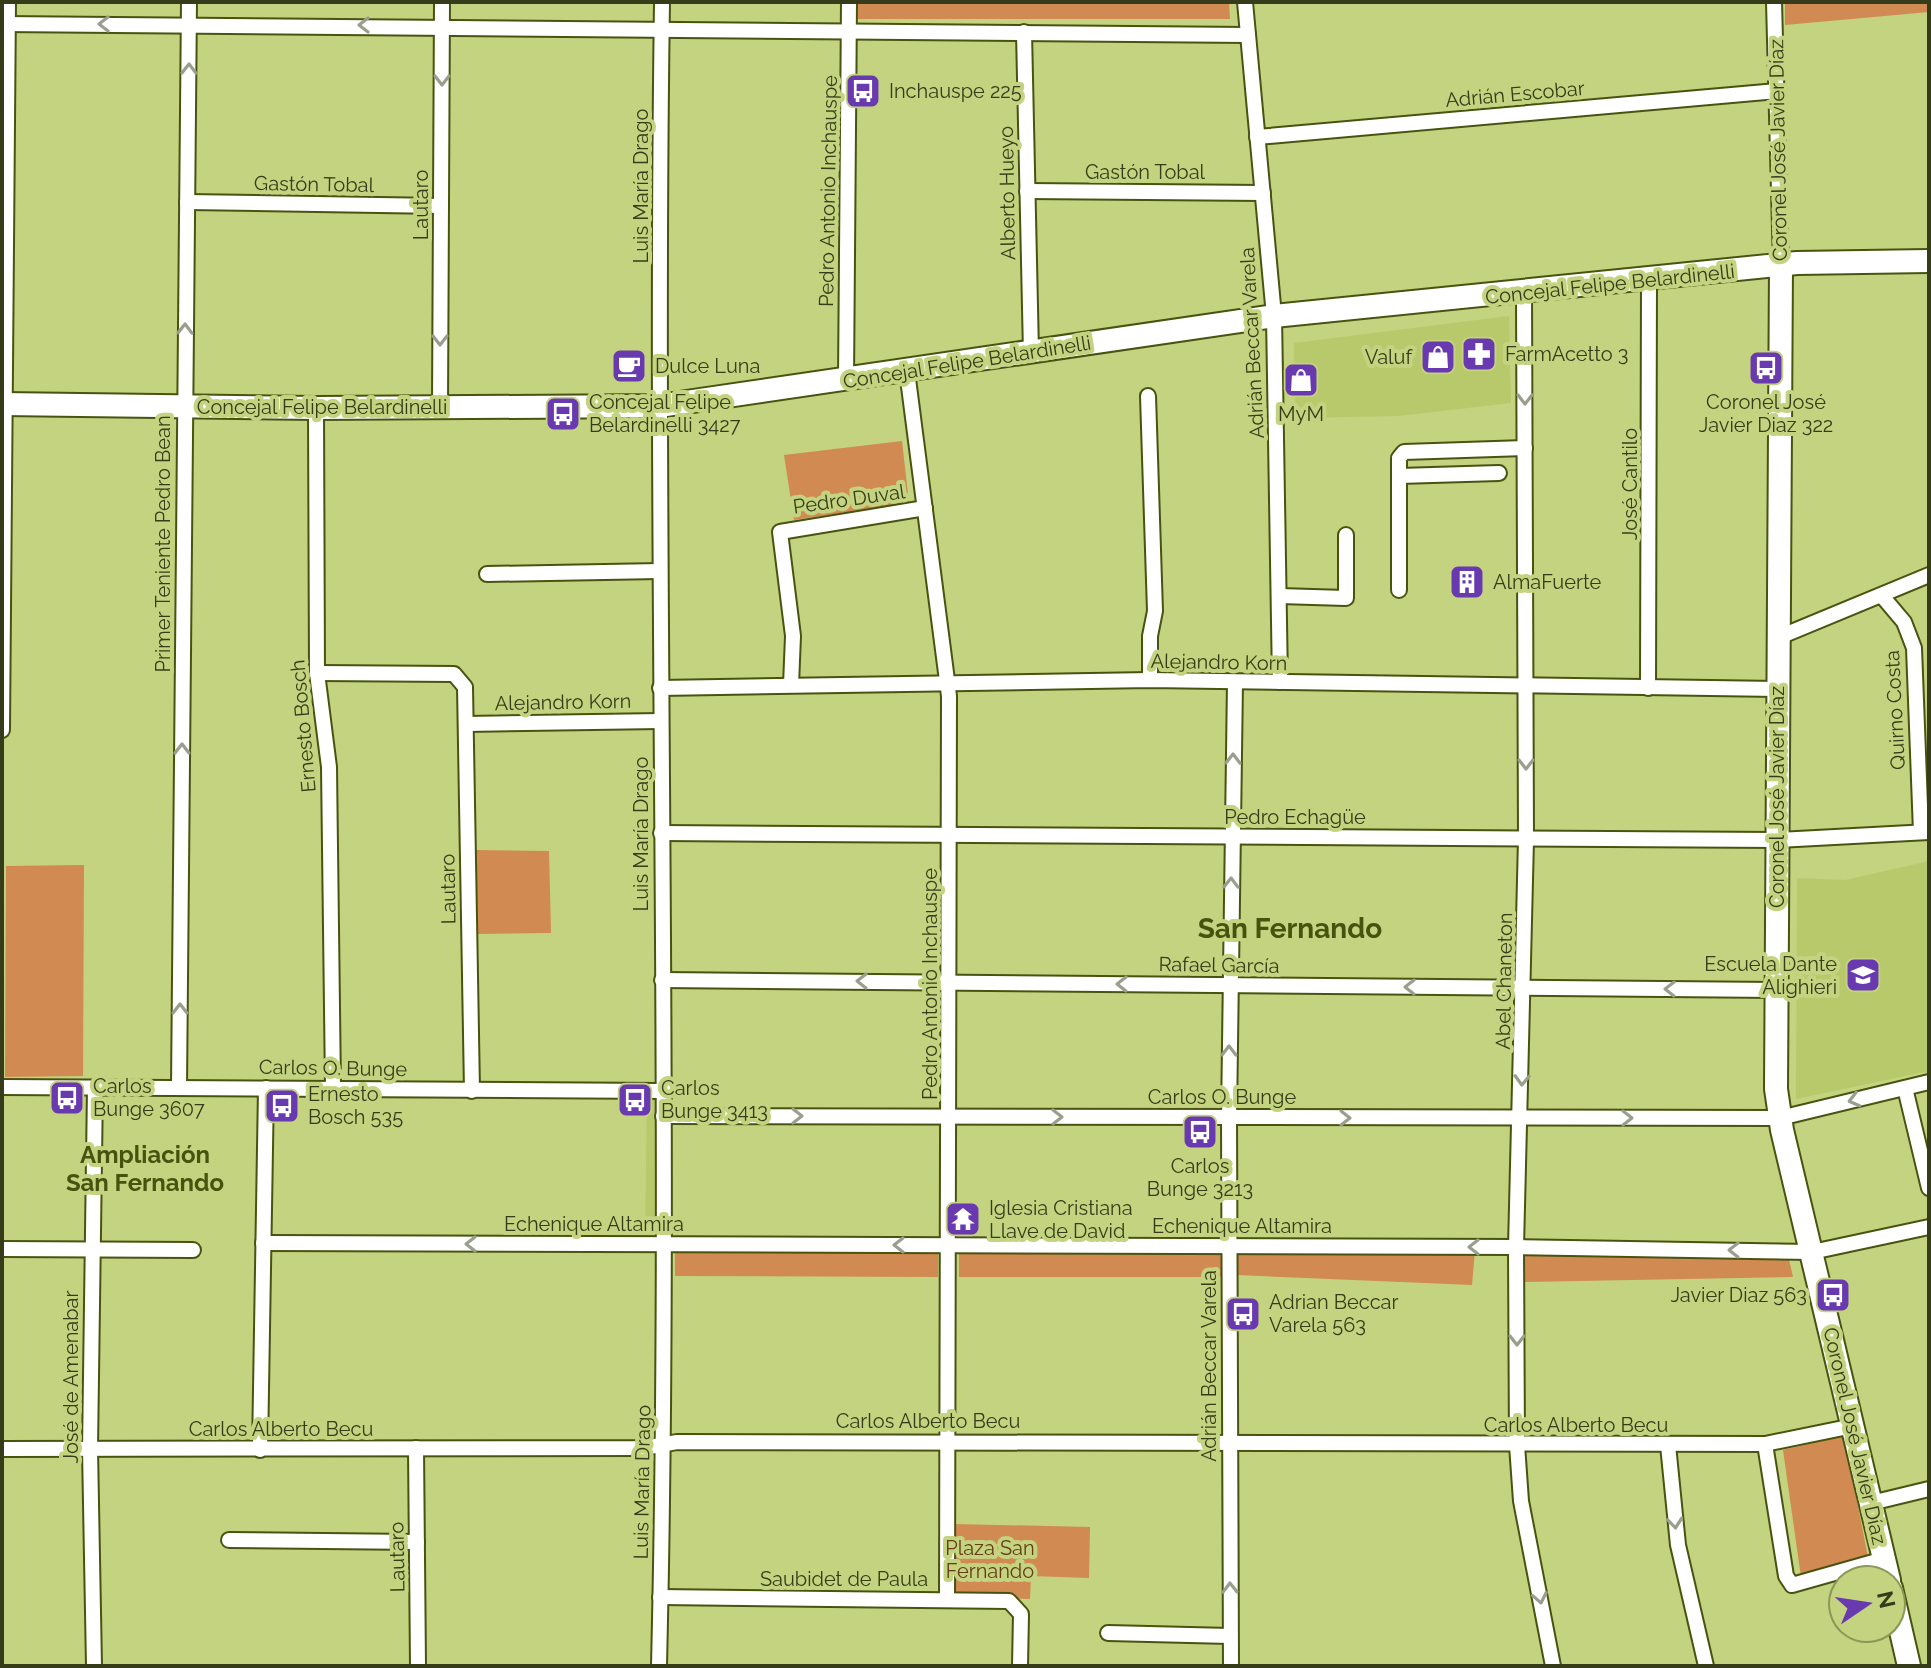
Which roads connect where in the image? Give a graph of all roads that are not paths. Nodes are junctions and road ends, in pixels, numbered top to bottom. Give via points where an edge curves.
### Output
1 (8, 2) edge
2 (189, 2) edge
3 (442, 2) edge
4 (662, 2) edge
5 (849, 2) edge
6 (1245, 2) edge
7 (1774, 2) edge
8 (5, 24) edge
9 (189, 24) junction
10 (442, 26) junction
11 (662, 28) junction
12 (849, 29) junction
13 (1024, 32) junction
14 (1248, 35) junction
15 (1777, 91) junction
16 (1257, 137) junction
17 (1027, 191) junction
18 (1263, 193) junction
19 (187, 202) junction
20 (441, 206) junction
21 (1929, 261) edge
22 (1781, 266) junction
23 (1649, 280) junction
24 (1524, 293) junction
25 (1274, 316) junction
26 (1031, 353) junction
27 (907, 371) junction
28 (846, 381) junction
29 (1148, 396) dead end
30 (4, 404) edge
31 (659, 406) junction
32 (184, 407) junction
33 (440, 407) junction
34 (316, 408) junction
35 (1525, 448) junction
36 (1499, 473) dead end
37 (1399, 476) junction
38 (925, 508) junction
39 (1346, 535) dead end
40 (660, 571) junction
41 (487, 574) dead end
42 (1929, 575) edge
43 (1399, 590) dead end
44 (1279, 596) junction
45 (1882, 596) junction
46 (1777, 638) junction
47 (317, 673) junction
48 (1150, 680) junction
49 (1235, 682) junction
50 (1280, 682) junction
51 (948, 683) junction
52 (791, 685) junction
53 (1526, 686) junction
54 (465, 687) joint
55 (660, 688) junction
56 (1648, 688) junction
57 (1778, 689) junction
58 (661, 721) junction
59 (466, 724) junction
60 (2, 730) edge
61 (1925, 832) edge
62 (661, 833) junction
63 (950, 835) junction
64 (1231, 836) junction
65 (1526, 839) junction
66 (1777, 840) junction
67 (662, 980) junction
68 (950, 982) junction
69 (1230, 985) junction
70 (1525, 988) junction
71 (1776, 990) junction
72 (1929, 1082) edge
73 (2, 1087) edge
74 (95, 1087) junction
75 (179, 1087) junction
76 (266, 1088) junction
77 (333, 1088) junction
78 (1905, 1088) junction
79 (472, 1091) junction
80 (663, 1091) junction
81 (663, 1116) junction
82 (949, 1117) junction
83 (1229, 1117) junction
84 (1521, 1118) junction
85 (1780, 1118) junction
86 (1929, 1188) edge
87 (1929, 1227) edge
88 (263, 1243) junction
89 (664, 1244) junction
90 (949, 1245) junction
91 (1229, 1246) junction
92 (1516, 1247) junction
93 (2, 1249) edge
94 (91, 1250) junction
95 (193, 1250) dead end
96 (1812, 1252) junction
97 (1853, 1426) junction
98 (947, 1440) junction
99 (1228, 1442) junction
100 (1765, 1444) junction
101 (663, 1445) junction
102 (1517, 1445) junction
103 (1668, 1445) junction
104 (416, 1448) junction
105 (2, 1449) edge
106 (90, 1449) junction
107 (260, 1450) junction
108 (1929, 1489) edge
109 (1871, 1503) junction
110 (229, 1540) dead end
111 (417, 1542) junction
112 (1886, 1564) edge
113 (1827, 1579) edge
114 (660, 1597) junction
115 (947, 1599) junction
116 (1108, 1633) dead end
117 (1230, 1636) junction
118 (1904, 1644) edge
119 (94, 1666) edge
120 (418, 1666) edge
121 (659, 1666) edge
122 (1020, 1666) edge
123 (1231, 1666) edge
124 (1553, 1666) edge
125 (1706, 1666) edge
126 (1909, 1666) edge

1 - 8 street
2 - 9 street, Primer Teniente Pedro Bean
3 - 10 street, Lautaro
4 - 11 street, Luis María Drago
5 - 12 street, Pedro Antonio Inchauspe
6 - 14 street, Adrián Beccar Varela
7 - 15 street, Coronel José Javier Díaz
9 -> 8 street
8 - 30 street
10 -> 9 street
19 -> 9 street, Primer Teniente Pedro Bean
10 - 11 street
10 -> 20 street, Lautaro
11 - 12 street
11 - 31 street, Luis María Drago
12 - 13 street
12 - 28 street, Pedro Antonio Inchauspe
13 - 14 street
13 - 17 street, Alberto Hueyo
14 - 16 street, Adrián Beccar Varela
15 - 16 street, Adrián Escobar
15 - 22 street, Coronel José Javier Díaz
16 - 18 street, Adrián Beccar Varela
17 - 18 street, Gastón Tobal
17 - 26 street, Alberto Hueyo
18 - 25 street, Adrián Beccar Varela
19 - 20 street, Gastón Tobal
32 -> 19 street, Primer Teniente Pedro Bean
20 -> 33 street, Lautaro
21 - 22 main road, Concejal Felipe Belardinelli
22 - 23 main road, Concejal Felipe Belardinelli
22 - 46 main road, Coronel José Javier Díaz
23 - 24 main road, Concejal Felipe Belardinelli
23 - 56 street, José Cantilo
24 - 25 main road, Concejal Felipe Belardinelli
24 -> 35 street, Abel Chaneton
25 - 26 main road, Concejal Felipe Belardinelli
25 - 44 street, Adrián Beccar Varela
26 - 27 main road, Concejal Felipe Belardinelli
27 - 28 main road, Concejal Felipe Belardinelli
27 - 38 street, Pedro Antonio Inchauspe
28 - 31 main road, Concejal Felipe Belardinelli
29 - 48 street via 1155,611
30 - 32 main road, Concejal Felipe Belardinelli
30 - 60 street
31 - 33 main road, Concejal Felipe Belardinelli
31 - 40 street, Luis María Drago
32 - 34 main road, Concejal Felipe Belardinelli
75 -> 32 street, Primer Teniente Pedro Bean
33 - 34 main road, Concejal Felipe Belardinelli
34 - 47 street, Ernesto Bosch
35 - 37 street via 1404,452
35 - 53 street, Abel Chaneton
36 - 37 street
37 - 43 street
38 - 51 street, Pedro Antonio Inchauspe
38 - 52 street, Pedro Duval via 780,532 793,636
39 - 44 street via 1346,598
40 - 41 street
40 - 55 street, Luis María Drago
42 - 45 street
44 - 50 street, Adrián Beccar Varela
45 - 46 street
45 - 61 street, Quirno Costa via 1904,622 1914,648
46 - 57 main road, Coronel José Javier Díaz
47 - 54 street, Alejandro Korn via 454,674
47 - 77 street, Ernesto Bosch via 329,767
48 - 49 street, Alejandro Korn
48 - 51 street, Alejandro Korn
49 - 50 street, Alejandro Korn
64 -> 49 street, Adrián Beccar Varela
50 - 53 street, Alejandro Korn
51 - 52 street, Alejandro Korn
51 - 63 street, Pedro Antonio Inchauspe
52 - 55 street, Alejandro Korn
53 - 56 street, Alejandro Korn
53 -> 65 street, Abel Chaneton
54 - 59 street, Lautaro
55 - 58 street, Luis María Drago
56 - 57 street, Alejandro Korn
57 - 66 main road, Coronel José Javier Díaz
58 - 59 street, Alejandro Korn
58 - 62 street, Luis María Drago
59 - 79 street, Lautaro
61 - 66 street, Pedro Echagüe
62 - 63 street, Pedro Echagüe
62 - 67 street, Luis María Drago
63 - 64 street, Pedro Echagüe
63 - 68 street, Pedro Antonio Inchauspe
64 - 65 street, Pedro Echagüe
69 -> 64 street, Adrián Beccar Varela
65 - 66 street, Pedro Echagüe
65 - 70 street, Abel Chaneton
66 - 71 main road, Coronel José Javier Díaz
68 -> 67 street, Rafael García
67 - 80 street, Luis María Drago
69 -> 68 street, Rafael García
68 - 82 street, Pedro Antonio Inchauspe
70 -> 69 street, Rafael García
83 -> 69 street, Adrián Beccar Varela
71 -> 70 street, Rafael García
70 -> 84 street, Abel Chaneton
71 - 85 main road, Coronel José Javier Díaz
72 - 78 street, Carlos O. Bunge
73 - 74 street, Carlos O. Bunge
74 - 75 street, Carlos O. Bunge
74 - 94 street, José de Amenabar
75 - 76 street, Carlos O. Bunge
76 - 77 street, Carlos O. Bunge
76 - 88 street
77 - 79 street, Carlos O. Bunge
78 -> 85 street, Carlos O. Bunge
78 - 86 street
79 - 80 street, Carlos O. Bunge
80 - 81 street, Luis María Drago
81 -> 82 street, Carlos O. Bunge
81 - 89 street, Luis María Drago
82 -> 83 street, Carlos O. Bunge
82 - 90 street, Pedro Antonio Inchauspe
83 -> 84 street, Carlos O. Bunge
83 - 91 street, Adrián Beccar Varela
84 -> 85 street, Carlos O. Bunge
84 - 92 street, Abel Chaneton
85 - 96 main road, Coronel José Javier Díaz
87 - 96 street, Echenique Altamira
89 -> 88 street, Echenique Altamira
88 - 107 street
90 -> 89 street, Echenique Altamira
89 - 101 street, Luis María Drago
90 - 91 street, Echenique Altamira
90 - 98 street, Pedro Antonio Inchauspe
92 -> 91 street, Echenique Altamira
91 - 99 street, Adrián Beccar Varela
96 -> 92 street, Echenique Altamira
92 -> 102 street, Abel Chaneton
93 - 94 street
94 - 95 street
94 - 106 street, José de Amenabar
96 - 97 main road, Coronel José Javier Díaz
97 - 100 street, Carlos Alberto Becu
97 - 109 main road, Coronel José Javier Díaz
98 - 99 street, Carlos Alberto Becu
98 - 101 street, Carlos Alberto Becu
98 - 115 street, Pedro Antonio Inchauspe
99 - 102 street, Carlos Alberto Becu
117 -> 99 street, Adrián Beccar Varela
100 - 103 street, Carlos Alberto Becu
100 - 113 street via 1786,1576 1792,1585
101 - 104 street, Carlos Alberto Becu
101 - 114 street, Luis María Drago
102 - 103 street, Carlos Alberto Becu
102 -> 124 street, Abel Chaneton via 1521,1501
103 -> 125 street via 1678,1545
104 - 107 street, Carlos Alberto Becu
104 - 111 street, Lautaro
105 - 106 street, Carlos Alberto Becu
106 - 107 street, Carlos Alberto Becu
106 - 119 street, José de Amenabar
108 - 109 street
109 - 112 main road, Coronel José Javier Díaz
110 - 111 street
111 - 120 street, Lautaro
114 - 115 street, Saubidet de Paula
114 - 121 street, Luis María Drago
115 - 122 street, Saubidet de Paula via 1009,1601 1021,1614
116 - 117 street
117 - 123 street, Adrián Beccar Varela
118 - 126 main road

